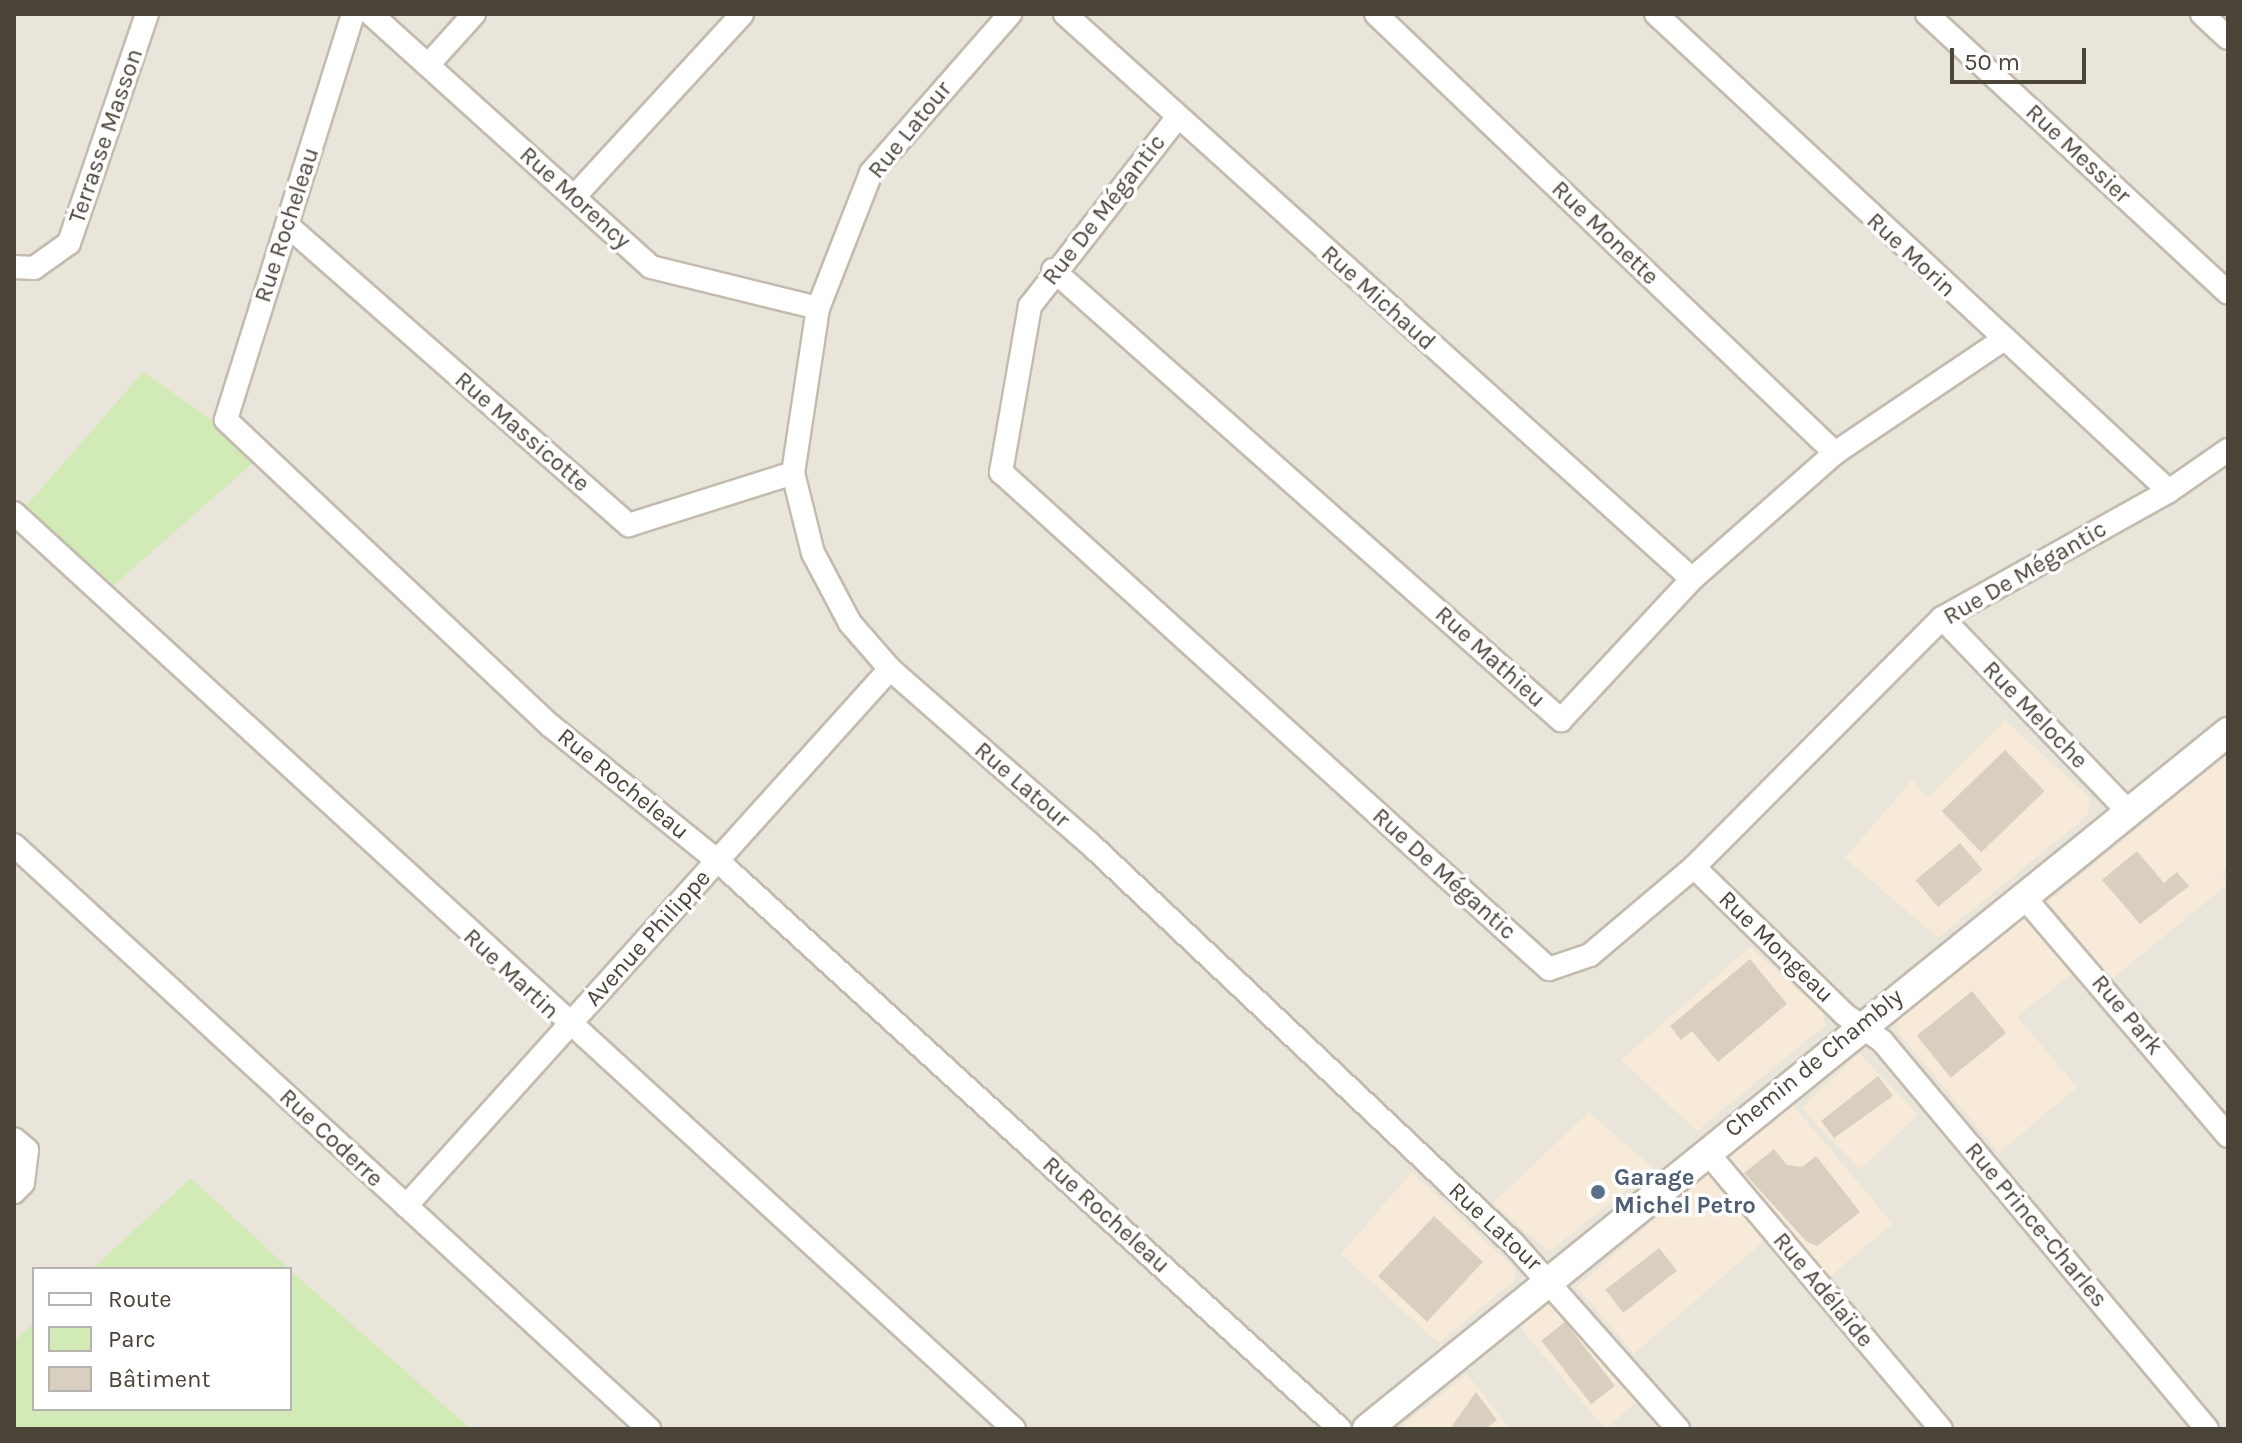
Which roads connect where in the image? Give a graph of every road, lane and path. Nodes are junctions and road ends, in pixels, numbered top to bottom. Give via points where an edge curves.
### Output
1 (147, 14) edge
2 (353, 14) edge
3 (371, 14) edge
4 (474, 14) edge
5 (742, 14) edge
6 (1010, 14) edge
7 (1065, 14) edge
8 (1376, 14) edge
9 (1656, 14) edge
10 (1927, 14) edge
11 (2202, 14) edge
12 (2228, 38) edge
13 (429, 64) junction
14 (1177, 118) junction
15 (574, 197) junction
16 (287, 225) junction
17 (14, 267) edge
18 (1053, 270) junction
19 (2228, 293) edge
20 (818, 308) junction
21 (2001, 341) junction
22 (2228, 450) edge
23 (1835, 453) junction
24 (793, 473) junction
25 (2169, 491) junction
26 (14, 513) edge
27 (1692, 579) junction
28 (1942, 618) junction
29 (890, 669) junction
30 (2228, 732) edge
31 (2128, 811) junction
32 (14, 845) edge
33 (718, 861) junction
34 (1694, 867) junction
35 (2024, 897) junction
36 (1861, 1025) junction
37 (568, 1027) junction
38 (2228, 1136) edge
39 (14, 1139) edge
40 (1706, 1151) junction
41 (14, 1192) edge
42 (406, 1206) junction
43 (1549, 1279) junction
44 (649, 1429) edge
45 (1014, 1429) edge
46 (1340, 1429) edge
47 (1367, 1429) edge
48 (1678, 1429) edge
49 (1941, 1429) edge
50 (2207, 1429) edge

1 - 17 street, Terrasse Masson via 69,243 34,268
2 - 16 street, Rue Rocheleau
3 - 13 street, Rue Morency
4 - 13 street
5 - 15 street
6 - 20 street, Rue Latour via 871,173
7 - 14 street, Rue Michaud
8 - 23 street, Rue Monette
9 - 21 street, Rue Morin
10 - 19 street, Rue Messier
11 - 12 street
13 - 15 street, Rue Morency
14 - 18 street, Rue De Mégantic
14 - 27 street, Rue Michaud
15 - 20 street, Rue Morency via 651,267
16 - 24 street, Rue Massicotte via 629,525
16 - 33 street, Rue Rocheleau via 226,420 551,726
18 - 27 street, Rue Mathieu via 1561,720
18 - 34 street, Rue De Mégantic via 1030,306 1001,472 1549,969 1590,955
20 - 24 street, Rue Latour
21 - 23 street, Rue Mathieu
21 - 25 street, Rue Morin
22 - 25 street, Rue De Mégantic
23 - 27 street, Rue Mathieu
24 - 29 street, Rue Latour via 813,553 850,623
25 - 28 street, Rue De Mégantic
26 - 37 street, Rue Martin
28 - 31 street, Rue Meloche
28 - 34 street, Rue De Mégantic
29 - 33 street, Avenue Philippe
29 - 43 street, Rue Latour via 1089,843
30 - 31 street, Chemin de Chambly
31 - 35 street, Chemin de Chambly
32 - 42 street, Rue Coderre
33 - 37 street, Avenue Philippe
33 - 46 street, Rue Rocheleau
34 - 36 street, Rue Mongeau
35 - 36 street, Chemin de Chambly
35 - 38 street, Rue Park
36 - 40 street, Chemin de Chambly
36 - 50 street, Rue Prince-Charles
37 - 42 street, Avenue Philippe
37 - 45 street, Rue Martin
39 - 41 street via 27,1150 23,1183
40 - 43 street, Chemin de Chambly
40 - 49 street, Rue Adélaïde
42 - 44 street, Rue Coderre
43 - 47 street, Chemin de Chambly
43 - 48 street, Rue Latour

